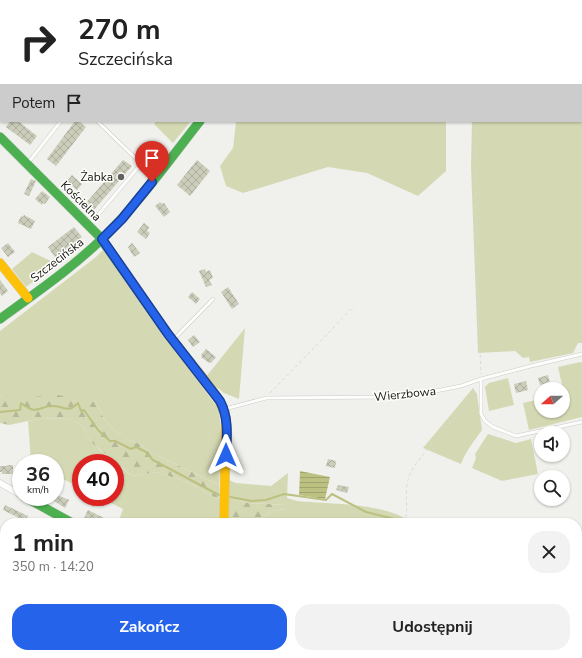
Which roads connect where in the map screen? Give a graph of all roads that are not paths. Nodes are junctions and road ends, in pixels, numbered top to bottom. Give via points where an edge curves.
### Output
1 (60, 122) edge
2 (98, 122) edge
3 (199, 122) edge
4 (0, 138) edge
5 (27, 164) junction
6 (141, 164) junction
7 (156, 177) junction
8 (97, 216) dead end
9 (102, 239) junction
10 (0, 263) edge
11 (3, 272) edge
12 (28, 298) junction
13 (213, 299) dead end
14 (0, 319) edge
15 (172, 340) junction
16 (582, 354) edge
17 (481, 379) junction
18 (224, 409) junction
19 (582, 422) edge
20 (0, 484) edge
21 (12, 490) edge
22 (41, 506) edge
23 (63, 518) edge
24 (224, 518) edge

1 - 5 lane
2 - 6 lane
3 - 7 street, Szczecińska
4 - 5 street, Kościelna
5 - 9 street, Kościelna
6 - 7 lane
6 - 8 lane
7 - 9 street, Szczecińska via 130,210
9 - 12 street, Szczecińska
9 - 15 street, Kościelna
10 - 11 street
11 - 12 street
12 - 14 street, Szczecińska
13 - 15 lane
15 - 18 street, Kościelna
16 - 17 lane, Wierzbowa
17 - 18 lane, Wierzbowa via 438,391 389,398 266,398
17 - 19 lane via 481,414 484,421 493,427 516,436
18 - 24 street, Kościelna
20 - 21 street
22 - 23 street

